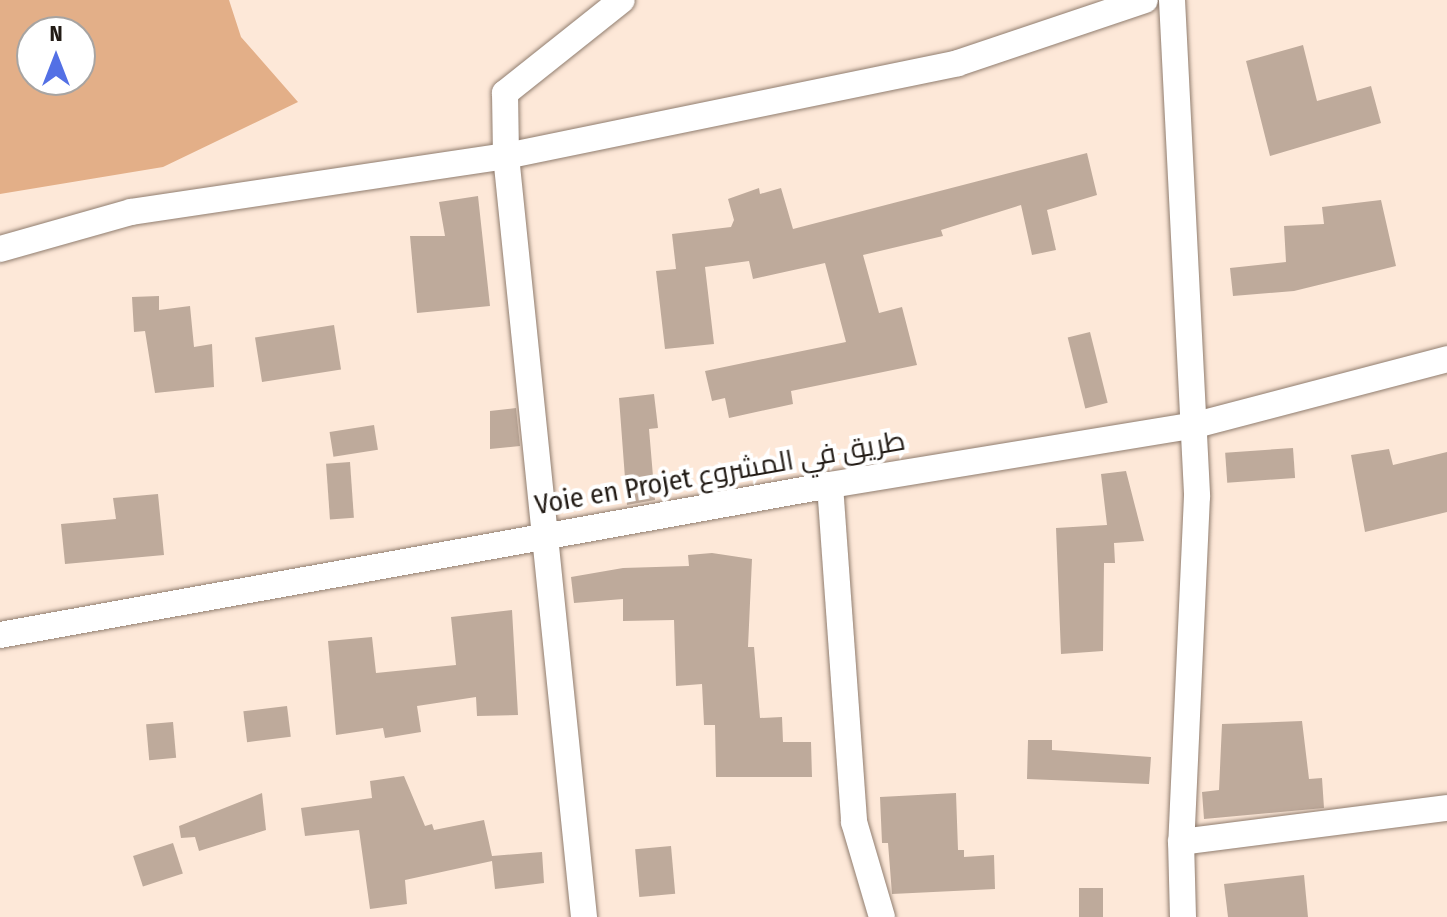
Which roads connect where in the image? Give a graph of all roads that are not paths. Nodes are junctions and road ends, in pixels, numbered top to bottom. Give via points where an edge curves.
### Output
1 (622, 0) edge
2 (1145, 0) edge
3 (1172, 0) edge
4 (506, 156) junction
5 (0, 249) edge
6 (1447, 359) edge
7 (1196, 425) junction
8 (830, 485) junction
9 (545, 535) junction
10 (0, 635) edge
11 (1447, 808) edge
12 (1181, 842) junction
13 (584, 917) edge
14 (882, 917) edge
15 (1183, 917) edge

1 - 4 street via 505,93
2 - 4 street via 958,63
3 - 7 street
4 - 5 street via 131,212
4 - 9 street
6 - 7 street, Voie en Projet طريق في المشروع
7 - 8 street, Voie en Projet طريق في المشروع
7 - 12 street via 1195,594
8 - 9 street, Voie en Projet طريق في المشروع
8 - 14 street via 854,822
9 - 10 street, Voie en Projet طريق في المشروع
9 - 13 street
11 - 12 street
12 - 15 street

